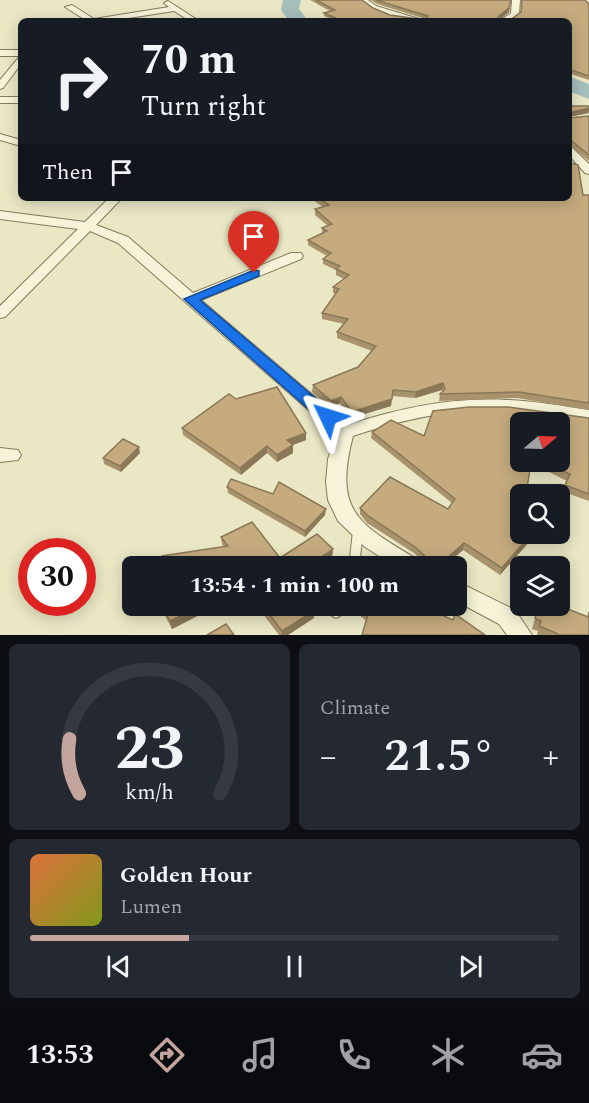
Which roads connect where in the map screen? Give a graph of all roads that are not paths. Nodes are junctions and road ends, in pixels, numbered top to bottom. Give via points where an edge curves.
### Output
1 (164, 0) edge
2 (364, 0) edge
3 (516, 0) edge
4 (69, 7) dead end
5 (176, 8) junction
6 (89, 18) edge
7 (113, 18) edge
8 (191, 18) edge
9 (410, 18) edge
10 (509, 18) edge
11 (0, 52) edge
12 (18, 53) edge
13 (18, 62) edge
14 (1, 84) edge
15 (0, 100) edge
16 (18, 100) edge
17 (0, 137) edge
18 (18, 142) edge
19 (572, 152) edge
20 (584, 168) edge
21 (113, 201) edge
22 (0, 215) edge
23 (88, 226) junction
24 (296, 256) dead end
25 (191, 299) junction
26 (0, 314) edge
27 (589, 416) edge
28 (345, 432) junction
29 (358, 530) junction
30 (355, 556) edge
31 (396, 556) edge
32 (467, 596) edge
33 (521, 635) edge

1 - 5 street
2 - 9 street via 373,9
3 - 10 street via 515,14
4 - 6 street
5 - 7 street
5 - 8 street
11 - 12 street
13 - 14 street
15 - 16 street
17 - 18 street
19 - 20 street
21 - 23 street
22 - 23 street
23 - 25 street via 123,240
23 - 26 street
24 - 25 street
25 - 28 street
27 - 28 street via 493,405 455,406 392,417
28 - 29 street via 334,475 335,495 345,519
29 - 30 lane
29 - 31 street
32 - 33 street via 507,617

